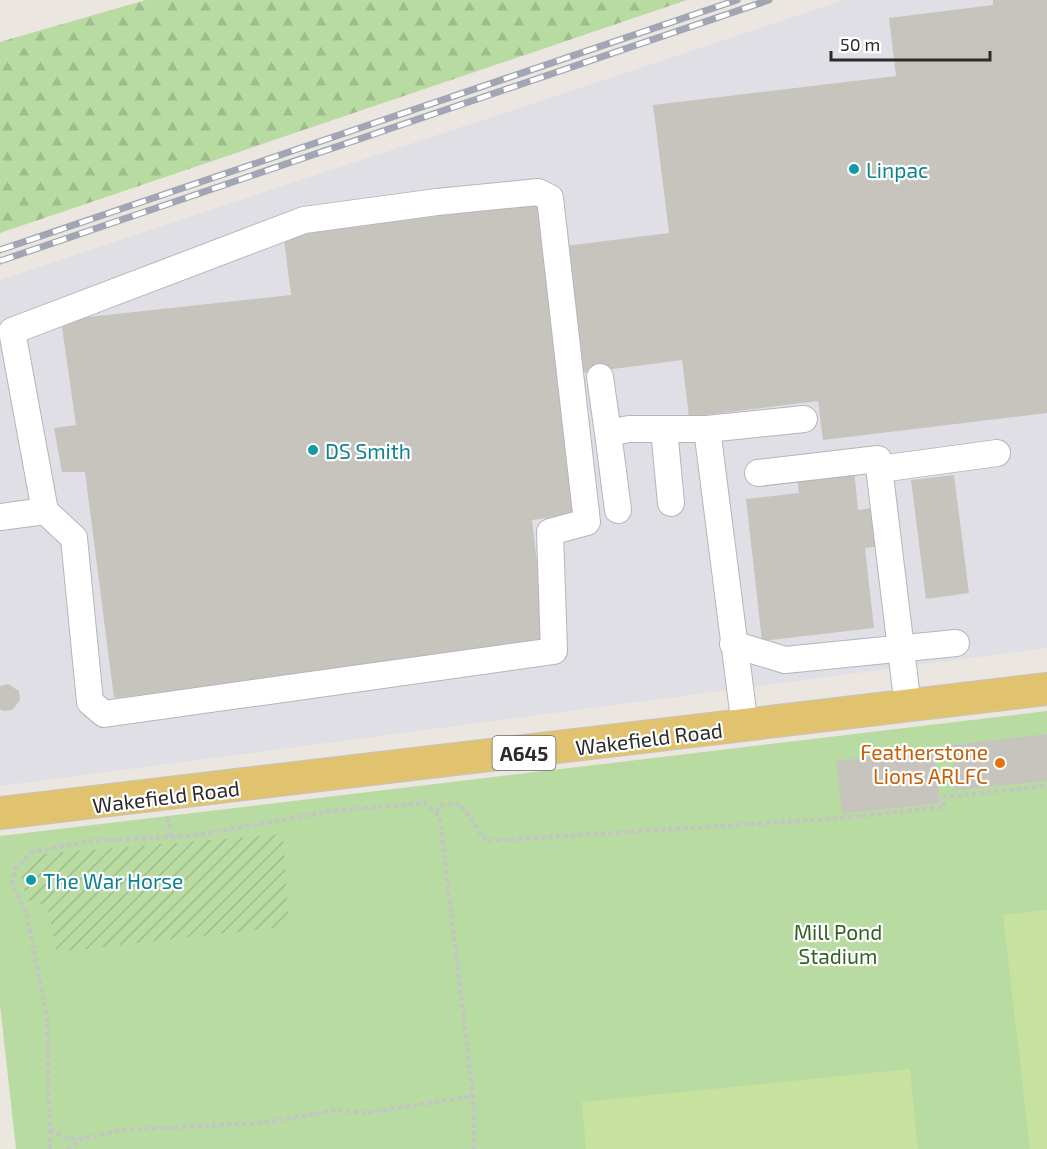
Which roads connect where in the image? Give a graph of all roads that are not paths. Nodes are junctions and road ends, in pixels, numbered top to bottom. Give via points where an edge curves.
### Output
1 (600, 376) dead end
2 (804, 419) dead end
3 (664, 429) junction
4 (706, 429) junction
5 (608, 433) junction
6 (997, 453) dead end
7 (880, 469) junction
8 (758, 473) dead end
9 (671, 503) dead end
10 (618, 510) dead end
11 (45, 511) junction
12 (0, 517) edge
13 (956, 643) dead end
14 (734, 644) junction
15 (901, 649) junction
16 (1047, 689) edge
17 (908, 707) junction
18 (745, 727) junction
19 (0, 813) edge

1 - 5 lane
2 - 4 lane
3 - 4 lane
3 - 5 lane
3 - 9 lane
4 - 14 lane
5 - 10 lane
6 - 7 lane
7 - 8 lane via 879,459
7 - 15 lane
11 - 11 lane via 74,538 90,702 104,714 554,651 550,532 587,522 550,198 538,192 304,220 12,331
11 - 12 lane
13 - 15 lane
14 - 15 lane via 785,660
14 - 18 lane
15 - 17 lane
16 - 17 main road, Wakefield Road / A645
17 - 18 main road, Wakefield Road / A645
18 - 19 main road, Wakefield Road / A645

